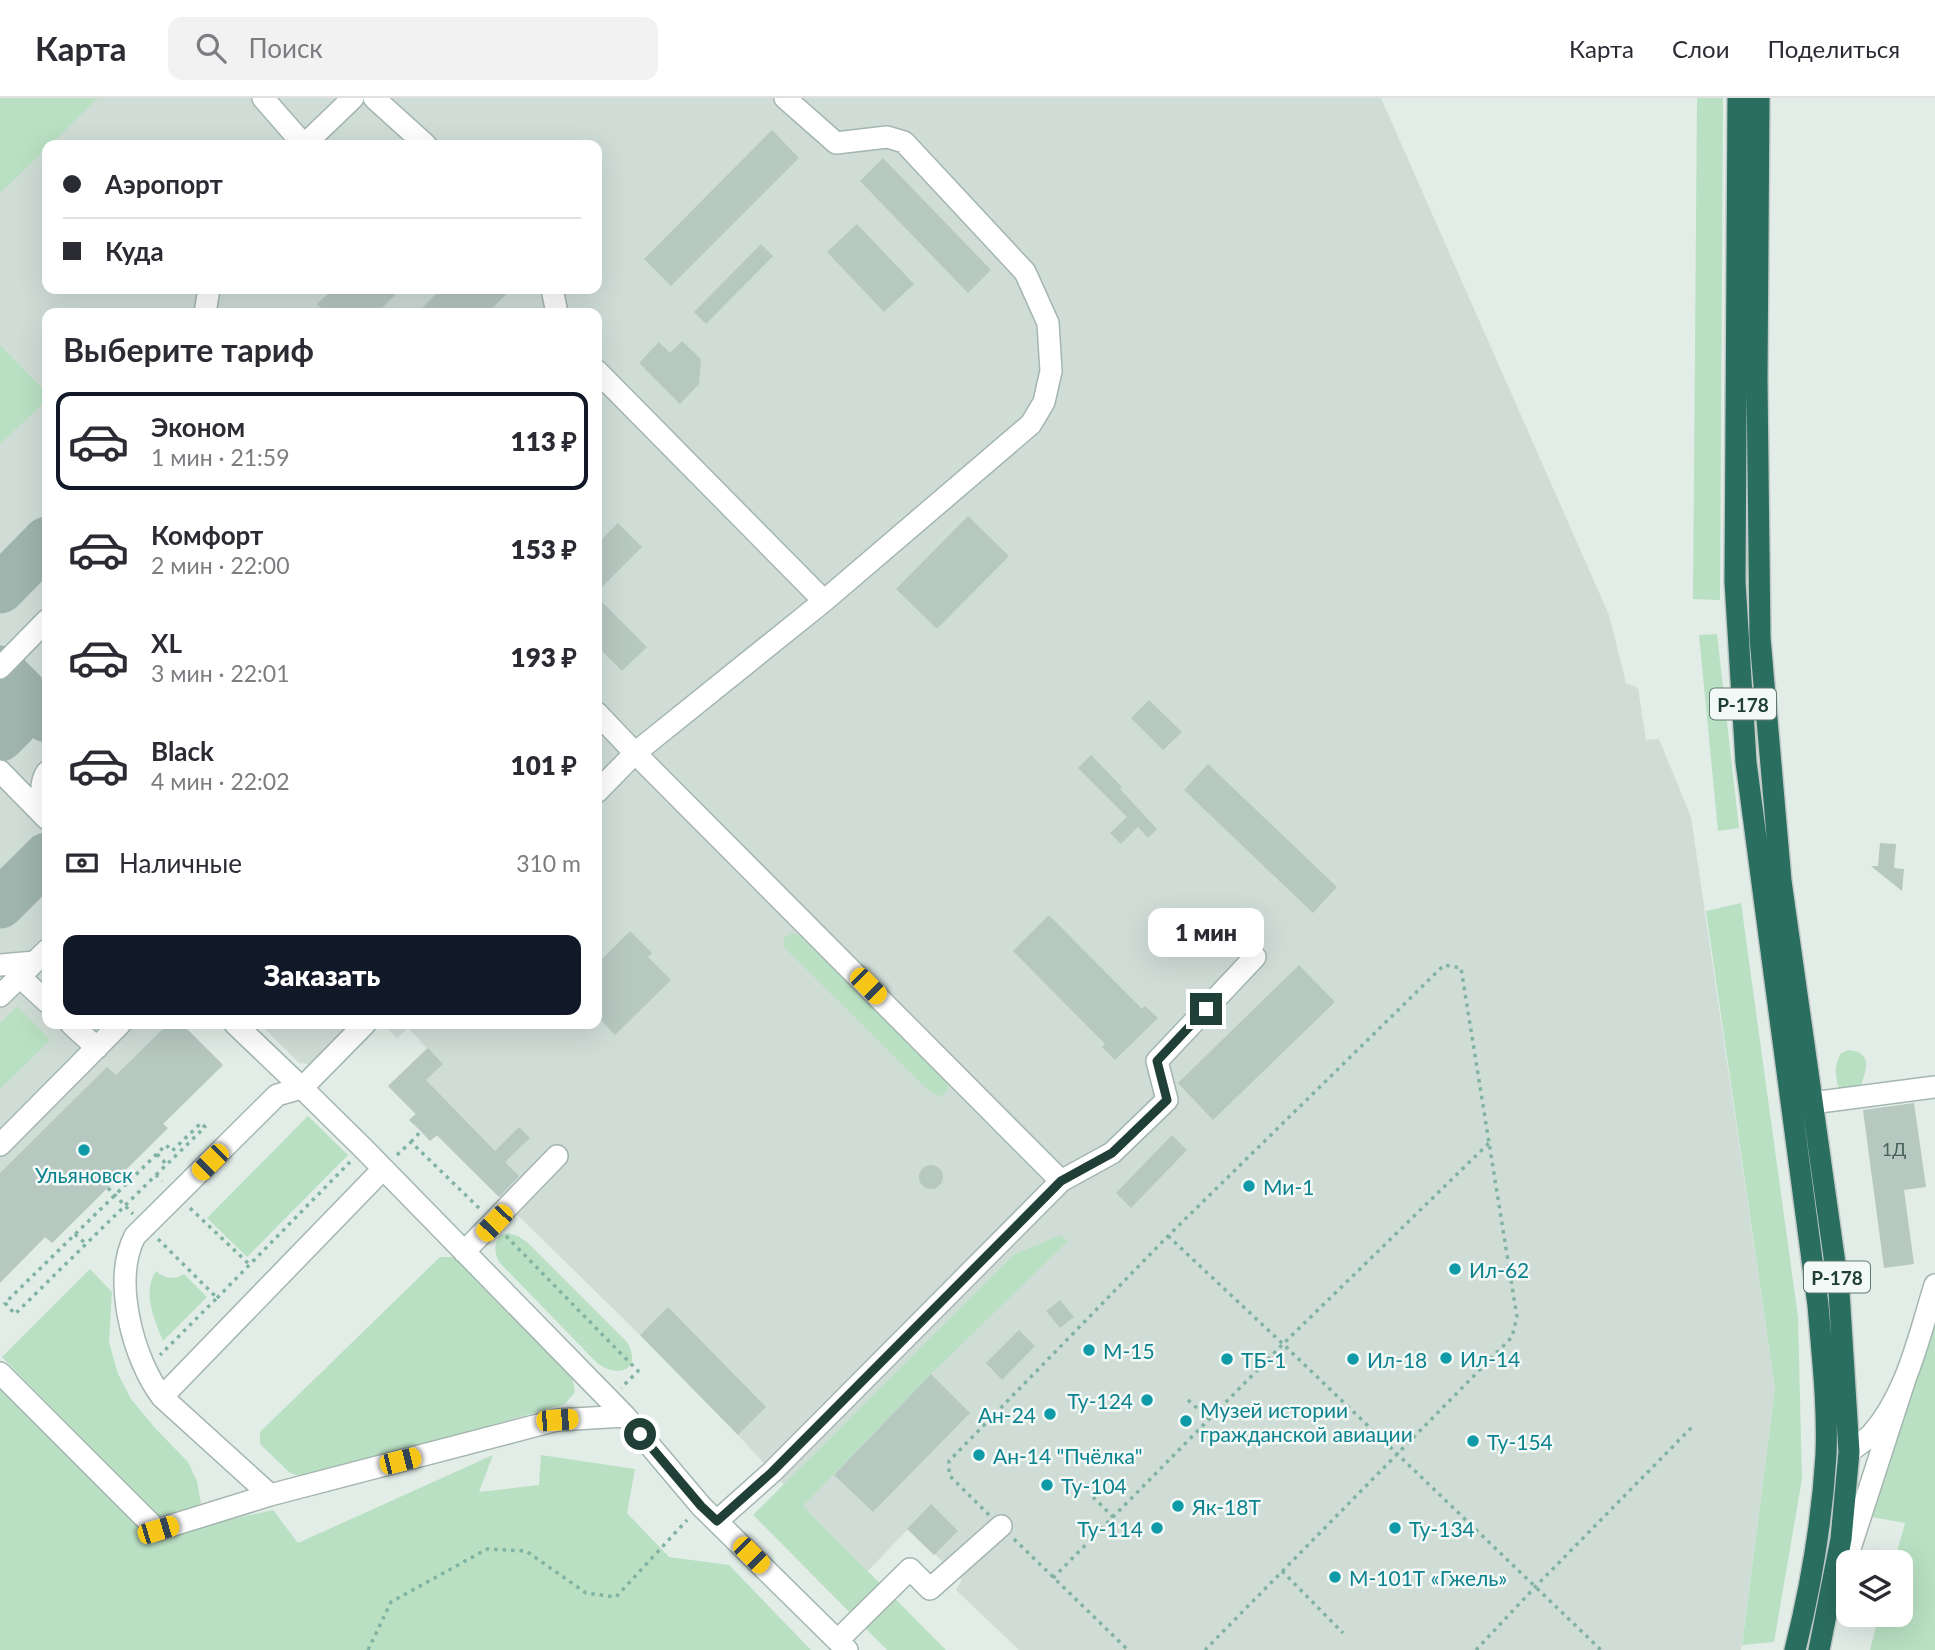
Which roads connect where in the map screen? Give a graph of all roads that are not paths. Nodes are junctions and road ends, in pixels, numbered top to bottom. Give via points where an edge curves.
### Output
1 (263, 98) edge
2 (354, 98) edge
3 (374, 98) edge
4 (785, 98) edge
5 (1738, 98) edge
6 (1759, 98) edge
7 (300, 140) edge
8 (309, 140) edge
9 (420, 140) edge
10 (602, 376) edge
11 (824, 601) junction
12 (42, 627) edge
13 (0, 668) edge
14 (602, 718) edge
15 (635, 753) junction
16 (1, 772) edge
17 (42, 775) edge
18 (602, 787) edge
19 (42, 814) edge
20 (41, 956) edge
21 (1255, 957) dead end
22 (0, 965) edge
23 (20, 977) junction
24 (0, 996) edge
25 (42, 997) edge
26 (76, 1029) edge
27 (115, 1029) edge
28 (240, 1029) edge
29 (360, 1029) edge
30 (97, 1048) junction
31 (1935, 1087) edge
32 (302, 1088) junction
33 (1812, 1103) junction
34 (0, 1145) edge
35 (557, 1156) dead end
36 (383, 1169) junction
37 (1061, 1181) junction
38 (464, 1252) junction
39 (1935, 1285) edge
40 (0, 1373) edge
41 (1905, 1379) junction
42 (162, 1397) junction
43 (625, 1416) junction
44 (1849, 1452) junction
45 (1826, 1454) junction
46 (270, 1495) junction
47 (709, 1513) junction
48 (1001, 1526) road end
49 (1825, 1625) junction
50 (842, 1645) edge
51 (1795, 1650) edge
52 (1819, 1650) edge

1 - 7 street
2 - 8 street
3 - 9 street
4 - 11 street via 836,143 887,137 904,142 1025,272 1048,323 1051,371 1044,402 1031,424
5 - 45 highway, Р-178 via 1735,582 1746,761 1818,1305
6 - 33 highway, Р-178 via 1760,638 1780,881
10 - 11 street
11 - 15 street
12 - 13 street
14 - 15 street
15 - 18 street
15 - 37 street
16 - 17 street via 27,778
16 - 19 street
20 - 22 street
20 - 23 street
21 - 37 street via 1157,1061 1167,1100 1112,1153
23 - 24 street
23 - 25 street
26 - 30 street
27 - 30 street
28 - 32 street
29 - 32 street
30 - 34 street
31 - 33 street
32 - 36 street
32 - 42 street via 277,1095 132,1242 126,1273 131,1327 145,1370
33 - 44 highway, Р-178 via 1839,1292
35 - 38 street
36 - 38 street
36 - 42 street
37 - 47 street via 772,1472
38 - 43 street
39 - 41 street
40 - 46 street via 158,1530
41 - 44 street via 1887,1414
41 - 49 street
42 - 46 street
43 - 46 street via 557,1420
43 - 47 street
44 - 45 highway
44 - 49 highway, Р-178 via 1841,1539
45 - 51 highway, Р-178 via 1818,1536
47 - 50 street
48 - 50 street via 930,1590 910,1569
49 - 52 highway, Р-178

